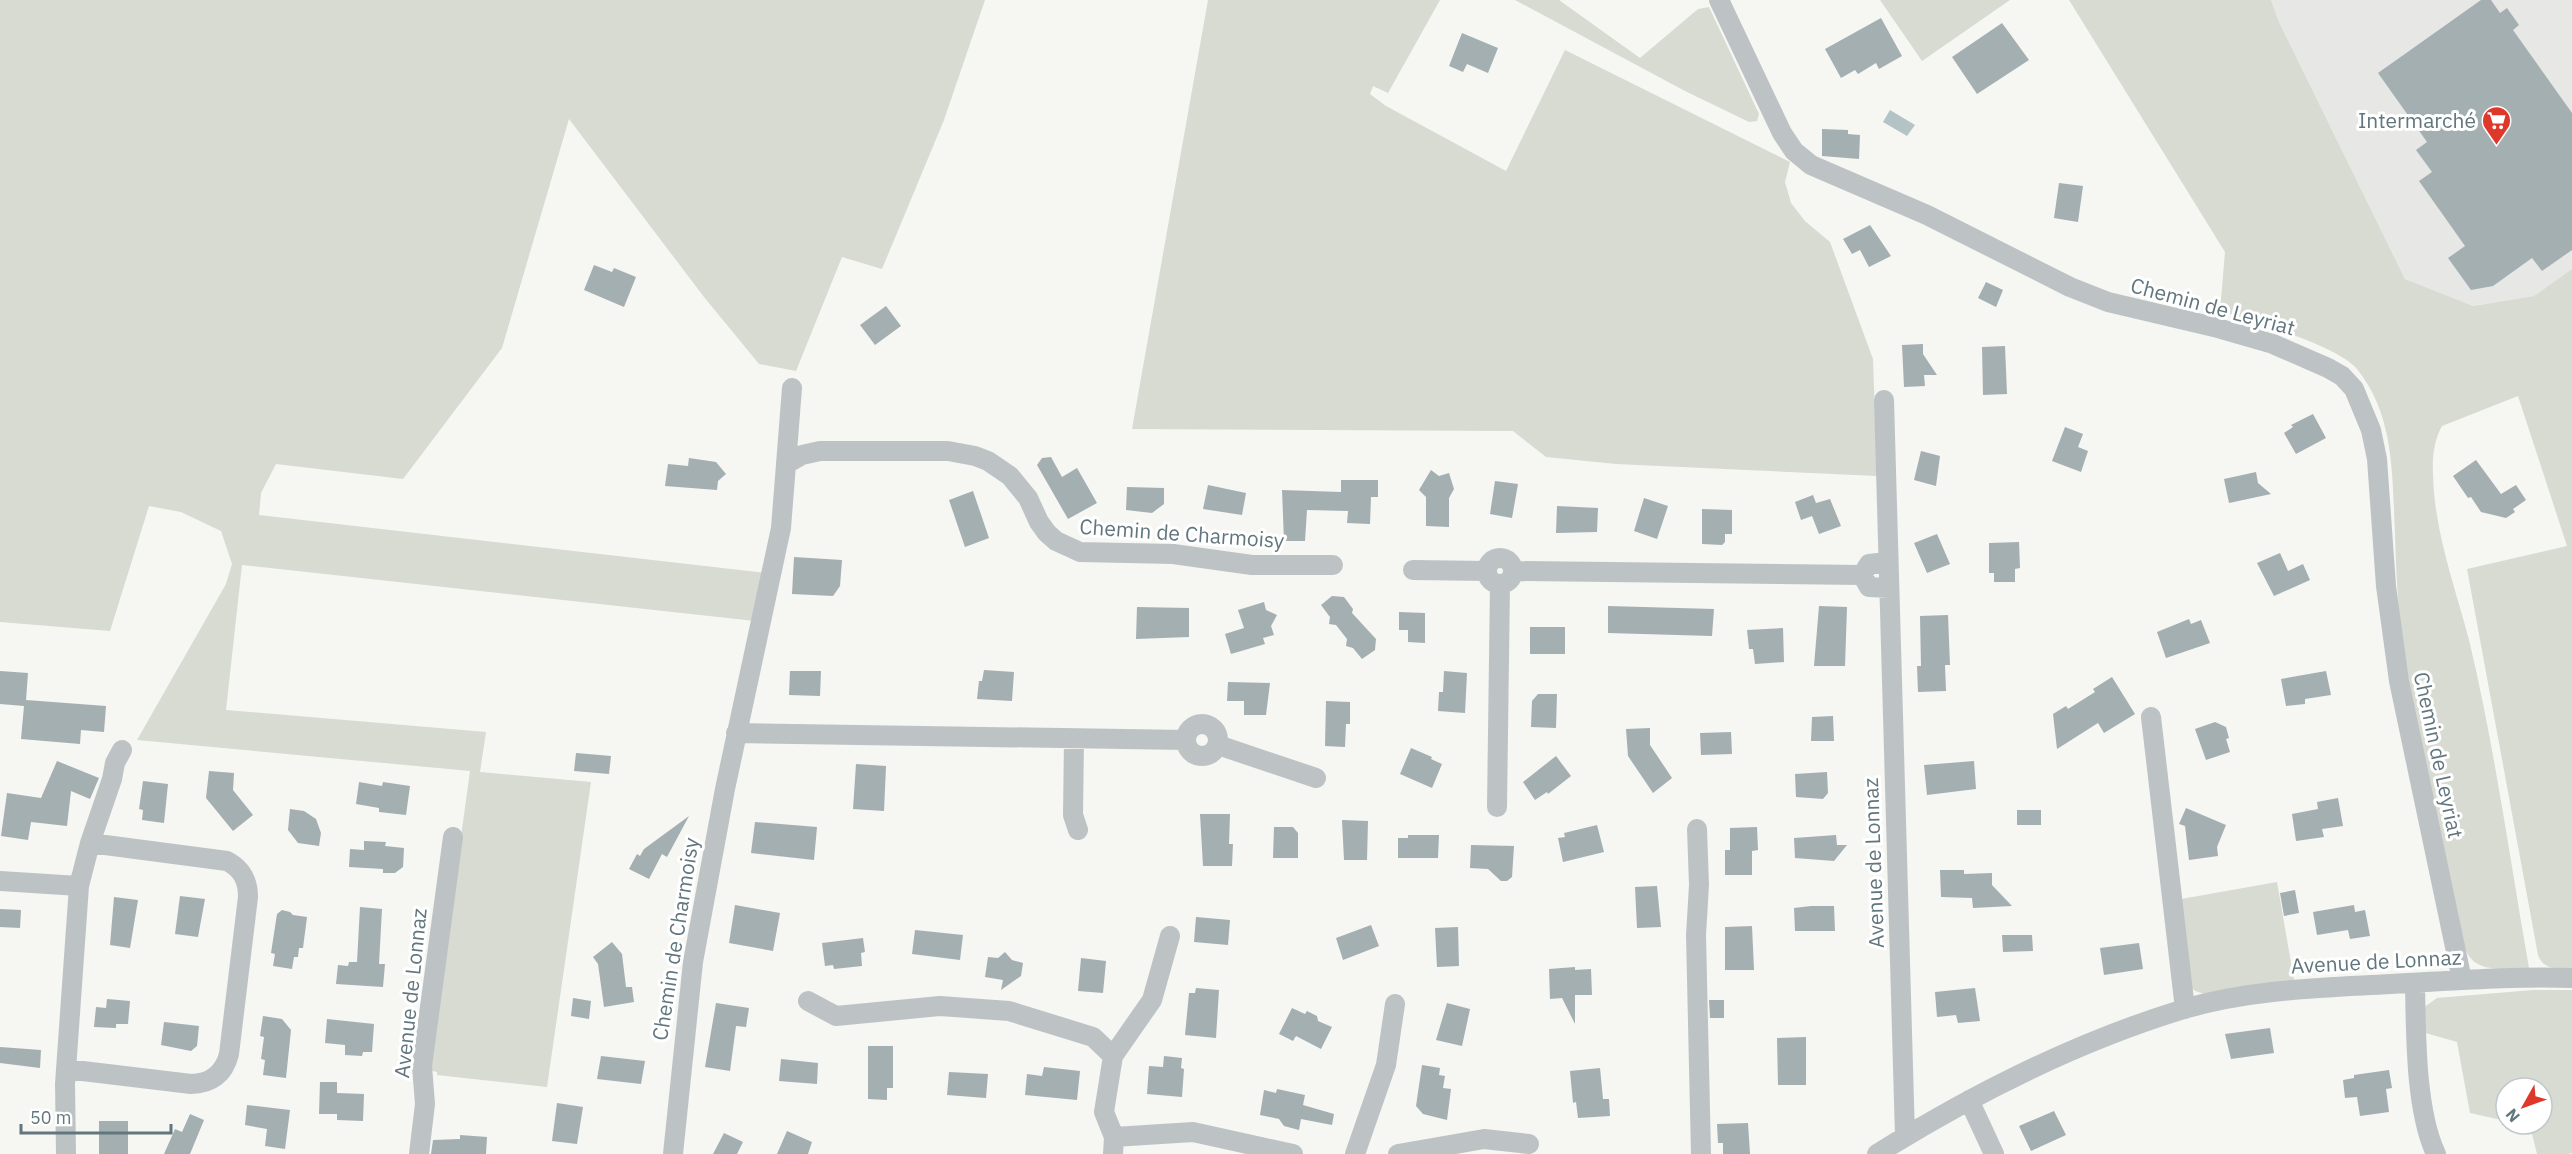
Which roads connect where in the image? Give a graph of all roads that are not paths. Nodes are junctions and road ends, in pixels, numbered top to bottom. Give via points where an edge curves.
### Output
1 (1719, 0) edge
2 (792, 388) dead end
3 (1884, 400) dead end
4 (786, 464) junction
5 (1888, 562) junction
6 (1333, 565) dead end
7 (1413, 570) dead end
8 (1500, 575) junction
9 (1862, 575) junction
10 (1889, 588) junction
11 (2151, 717) dead end
12 (736, 733) junction
13 (1074, 739) junction
14 (122, 750) dead end
15 (1316, 778) dead end
16 (1497, 807) dead end
17 (1697, 829) dead end
18 (1078, 830) dead end
19 (453, 837) dead end
20 (90, 843) junction
21 (0, 881) edge
22 (80, 886) junction
23 (1170, 936) dead end
24 (2572, 978) edge
25 (2462, 980) junction
26 (2415, 983) junction
27 (807, 1001) dead end
28 (1395, 1004) dead end
29 (2185, 1009) junction
30 (1113, 1056) junction
31 (66, 1069) junction
32 (1969, 1100) junction
33 (1905, 1137) junction
34 (1529, 1143) dead end
35 (1113, 1145) edge
36 (66, 1154) edge
37 (419, 1154) edge
38 (673, 1154) edge
39 (1293, 1154) edge
40 (1355, 1154) edge
41 (1398, 1154) edge
42 (1701, 1154) edge
43 (1877, 1154) edge
44 (1994, 1154) edge
45 (2436, 1154) edge

1 - 25 street, Chemin de Leyriat via 1782,133 1794,151 1811,165 1928,215 2088,295 2273,344 2343,376 2354,389 2371,430 2377,459 2398,681
2 - 4 street, Chemin de Charmoisy
3 - 5 street, Avenue de Lonnaz
4 - 6 street, Chemin de Charmoisy via 802,455 820,452 962,453 988,461 1010,476 1028,498 1047,533 1056,542 1080,552 1173,554 1252,565
4 - 12 street, Chemin de Charmoisy via 777,548
5 - 9 street via 1869,564
5 - 10 street, Avenue de Lonnaz
7 - 8 street
8 - 9 street
8 - 16 street
9 - 10 street via 1869,587
10 - 33 street, Avenue de Lonnaz
11 - 29 street
12 - 13 street
12 - 38 street, Chemin de Charmoisy via 693,962
13 - 15 street via 1186,741 1190,751 1200,756 1212,754 1218,744
13 - 18 street via 1073,815
14 - 20 street via 114,764
17 - 42 street
19 - 37 street, Avenue de Lonnaz via 422,1066 425,1104
20 - 22 street
20 - 31 street via 227,861 246,879 248,897 229,1054 223,1071 200,1084 191,1084
21 - 22 street
22 - 31 street
23 - 30 street via 1152,1000
24 - 25 street, Avenue de Lonnaz
25 - 26 street, Avenue de Lonnaz
26 - 29 street, Avenue de Lonnaz via 2276,991
26 - 45 street via 2419,1069 2426,1121
27 - 30 street via 836,1016 940,1006 1009,1011 1092,1037
28 - 40 street via 1386,1065
29 - 32 street, Avenue de Lonnaz via 2068,1053
30 - 35 street via 1104,1112
31 - 36 street
32 - 33 street, Avenue de Lonnaz
32 - 44 street
33 - 43 street, Avenue de Lonnaz
34 - 41 street via 1484,1139
35 - 39 street via 1193,1132

